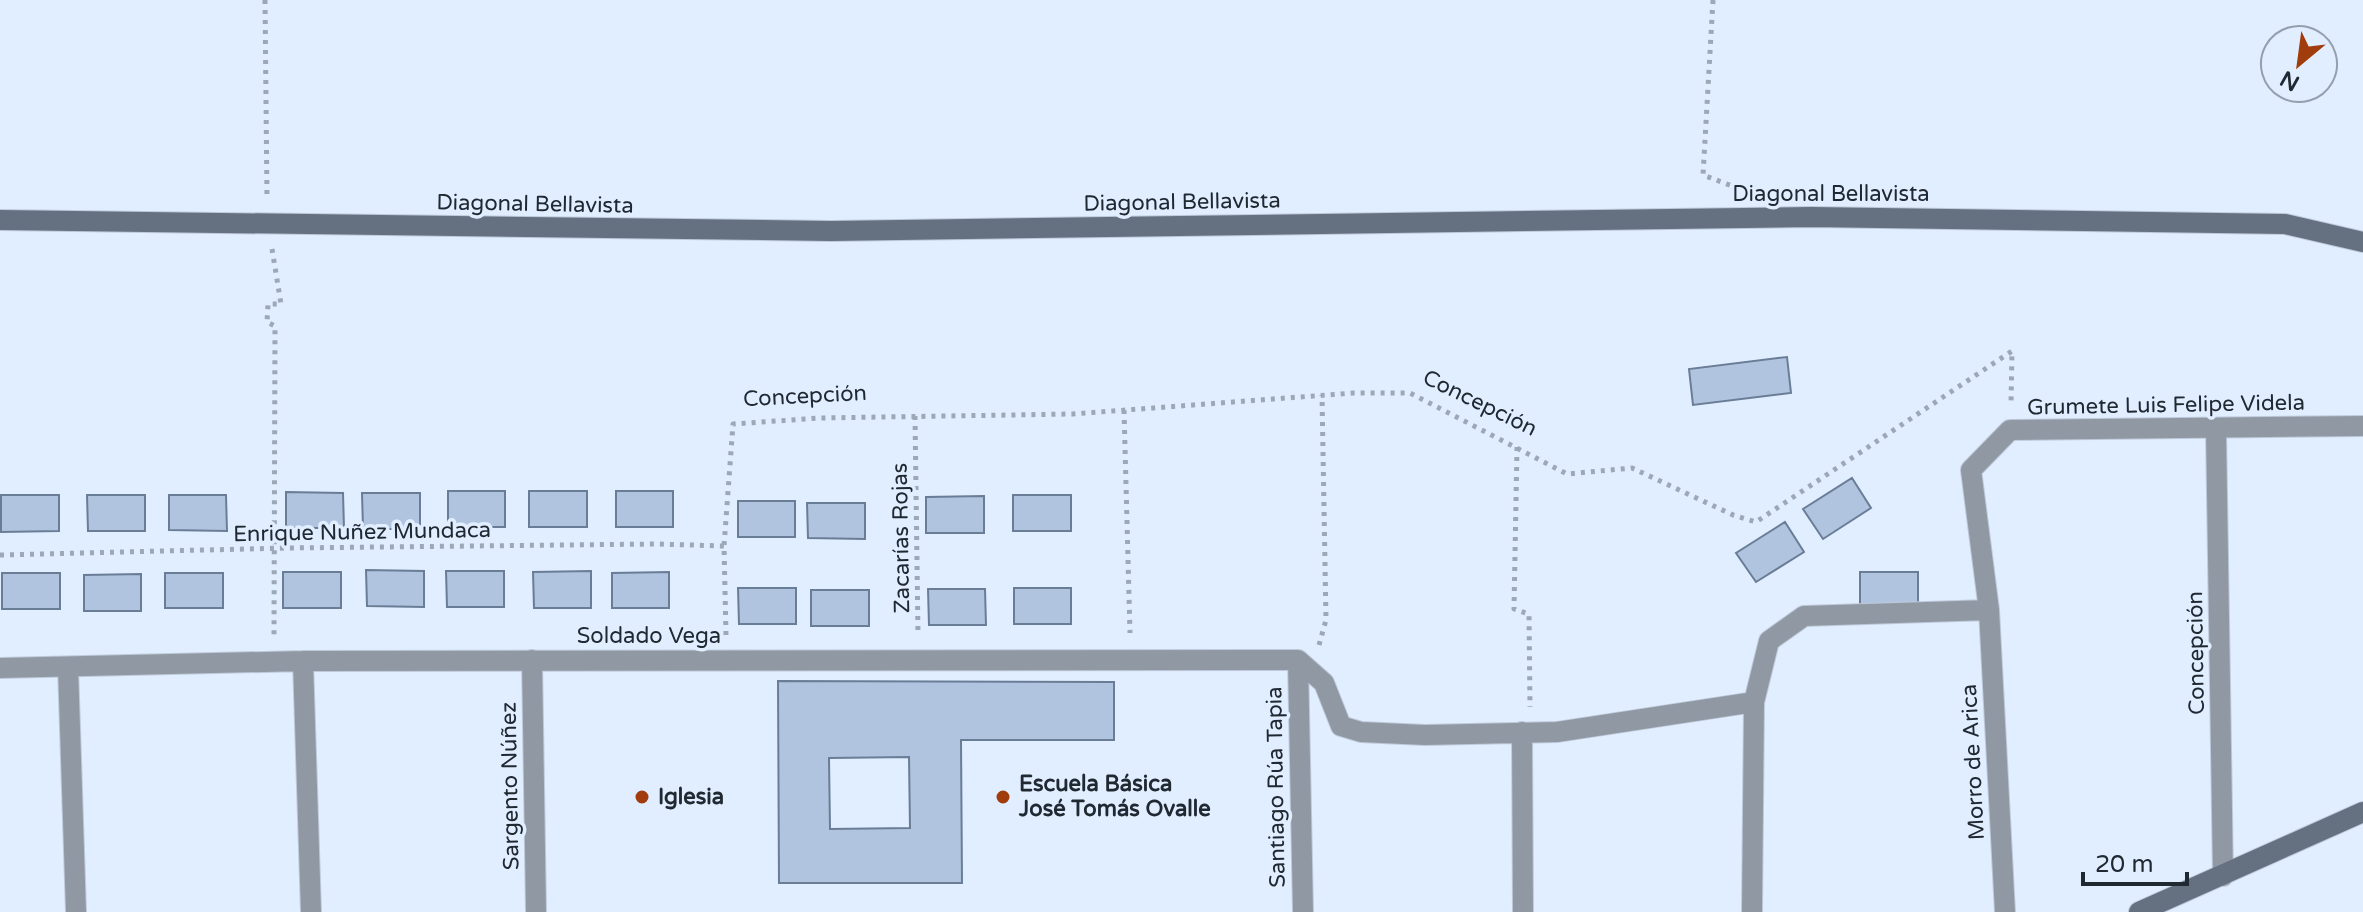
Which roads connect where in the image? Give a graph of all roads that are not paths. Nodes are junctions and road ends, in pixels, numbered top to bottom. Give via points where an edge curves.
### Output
1 (0, 220) edge
2 (2363, 242) edge
3 (2363, 426) edge
4 (2216, 429) junction
5 (1989, 610) junction
6 (532, 660) junction
7 (303, 661) junction
8 (1305, 666) junction
9 (68, 667) junction
10 (0, 668) edge
11 (1754, 702) junction
12 (1526, 732) junction
13 (2363, 812) edge
14 (2223, 876) junction
15 (2170, 906) edge
16 (76, 912) edge
17 (311, 912) edge
18 (536, 912) edge
19 (1303, 912) edge
20 (1523, 912) edge
21 (1752, 912) edge
22 (2005, 912) edge
23 (2139, 912) edge

1 - 2 street, Diagonal Bellavista via 831,231 1811,217 2285,224
3 - 4 street, Grumete Luis Felipe Videla
4 - 5 street, Grumete Luis Felipe Videla via 2010,430 1971,470
4 - 14 street, Concepción
5 - 11 street via 1804,616 1769,641
5 - 22 street, Morro de Arica
6 - 7 street, Soldado Vega
6 - 8 street, Soldado Vega via 1130,660
6 - 18 street, Sargento Núñez
7 - 9 street, Soldado Vega
7 - 17 street
8 - 12 street via 1324,683 1341,726 1361,732
8 - 19 street, Santiago Rúa Tapia
9 - 10 street, Soldado Vega
9 - 16 street
11 - 12 street via 1557,732
11 - 21 street
12 - 20 street
13 - 14 street
14 - 15 street
15 - 23 street

